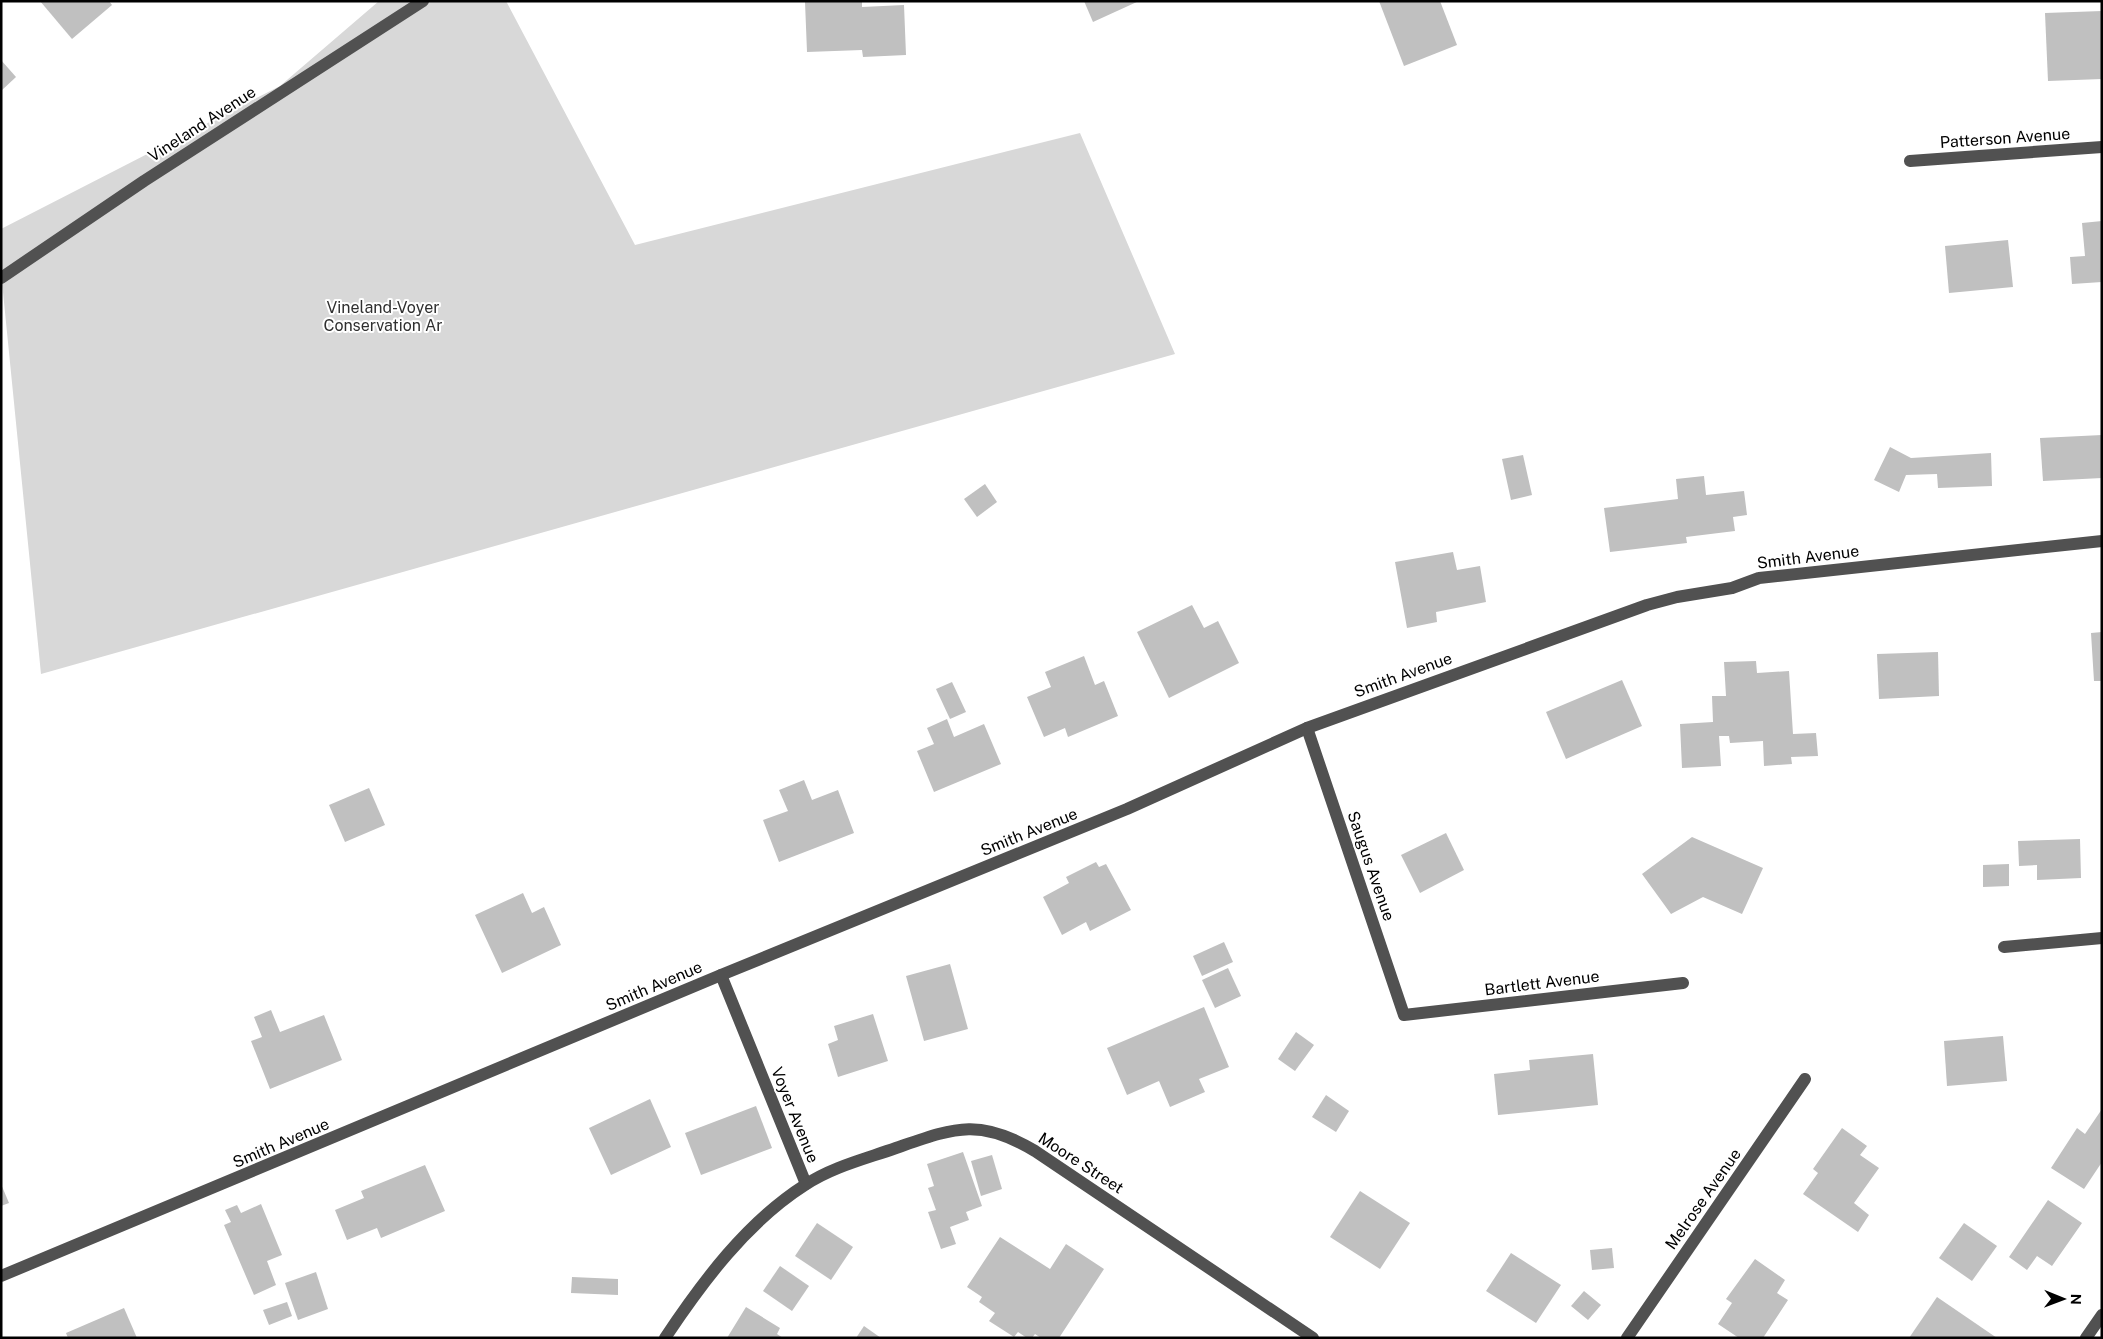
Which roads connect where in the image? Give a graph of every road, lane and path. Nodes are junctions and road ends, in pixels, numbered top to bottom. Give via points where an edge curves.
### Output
1 (423, 1) edge
2 (2102, 147) edge
3 (1910, 161) dead end
4 (1, 278) edge
5 (2102, 541) edge
6 (1307, 728) junction
7 (2102, 938) edge
8 (2004, 946) dead end
9 (721, 975) junction
10 (1684, 982) dead end
11 (1404, 1015) joint
12 (1805, 1079) dead end
13 (806, 1184) junction
14 (1, 1276) edge
15 (2102, 1315) edge
16 (665, 1338) edge
17 (1313, 1338) edge
18 (1627, 1338) edge
19 (2086, 1338) edge

1 - 4 street, Vineland Avenue via 144,181
2 - 3 street, Patterson Avenue
5 - 6 street, Smith Avenue via 1759,578 1732,588 1677,596
6 - 9 street, Smith Avenue via 1127,809
6 - 11 street, Saugus Avenue
7 - 8 street
9 - 13 street, Voyer Avenue
9 - 14 street, Smith Avenue
10 - 11 street, Bartlett Avenue
12 - 18 street, Melrose Avenue
13 - 16 street, Voyer Avenue via 784,1199 745,1235
13 - 17 street, Moore Street via 928,1136 960,1130 991,1130 1014,1138 1035,1151
15 - 19 street

